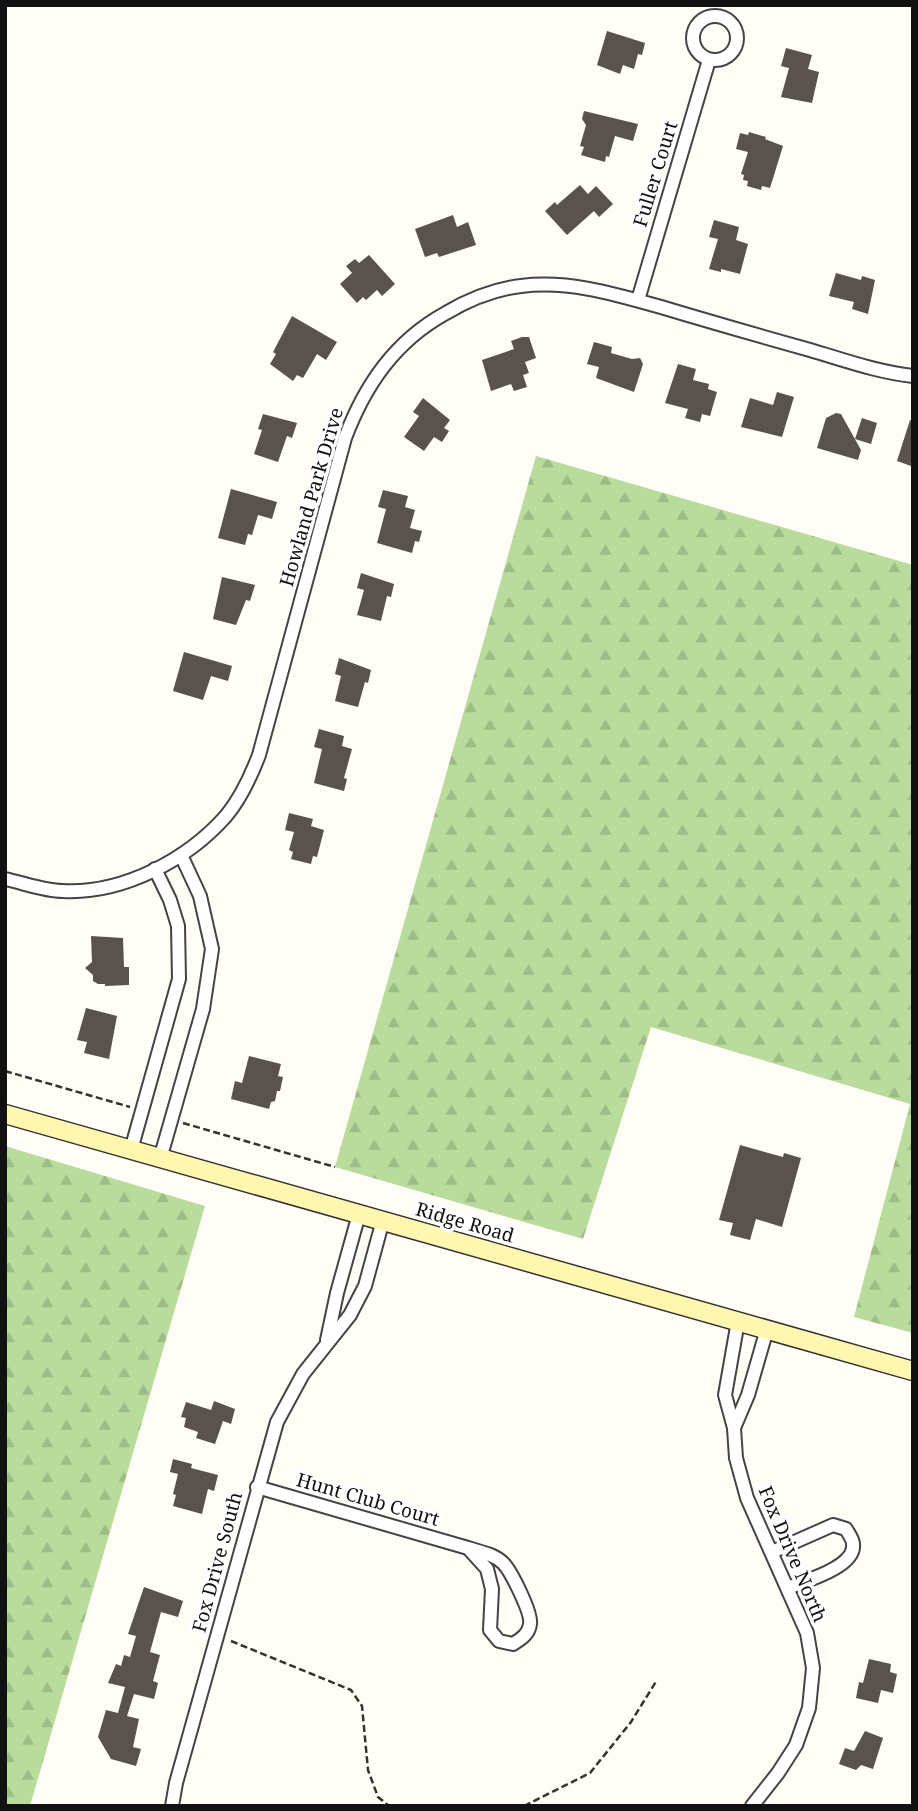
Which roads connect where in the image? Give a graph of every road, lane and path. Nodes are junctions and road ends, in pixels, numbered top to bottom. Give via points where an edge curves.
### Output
1 (709, 60) dead end
2 (638, 300) junction
3 (913, 376) edge
4 (181, 855) junction
5 (155, 869) junction
6 (5, 879) edge
7 (5, 1114) edge
8 (131, 1150) junction
9 (160, 1159) junction
10 (359, 1214) junction
11 (383, 1220) junction
12 (738, 1321) junction
13 (767, 1329) junction
14 (327, 1341) junction
15 (913, 1371) edge
16 (734, 1427) junction
17 (257, 1487) junction
18 (468, 1548) junction
19 (772, 1552) junction
20 (788, 1588) junction
21 (216, 1637) junction
22 (657, 1680) dead end
23 (172, 1806) edge
24 (389, 1806) edge
25 (524, 1806) edge
26 (752, 1806) edge

1 - 2 street, Fuller Court
2 - 3 street, Howland Park Drive
2 - 4 street, Howland Park Drive via 579,286 508,289 461,304 438,317 387,361 360,401 345,438 266,733 250,777 226,816
4 - 5 street, Howland Park Drive
4 - 9 street via 200,896 212,949 203,1009
5 - 6 street, Howland Park Drive via 91,890 62,891
5 - 8 street via 178,926 179,979
7 - 8 street, Ridge Road
8 - 9 street, Ridge Road
9 - 10 street, Ridge Road
10 - 11 street, Ridge Road
10 - 14 street, Fox Drive South
11 - 12 street, Ridge Road
11 - 14 street, Fox Drive South via 365,1286 350,1315
12 - 13 street, Ridge Road
12 - 16 street, Fox Drive North via 725,1395
13 - 15 street, Ridge Road
13 - 16 street, Fox Drive North
14 - 17 street, Fox Drive South via 287,1400
16 - 19 street, Fox Drive North via 741,1481
17 - 18 street, Hunt Club Court
17 - 21 street, Fox Drive South
18 - 18 street, Hunt Club Court via 486,1569 492,1589 490,1630 499,1641 513,1644 525,1637 529,1611 505,1564
19 - 20 street, Fox Drive North
19 - 20 street via 833,1525 846,1529 853,1543 851,1556 842,1565
20 - 26 street, Fox Drive North via 811,1648 813,1689 796,1745
21 - 23 street, Fox Drive South
21 - 24 path via 351,1690 362,1706 368,1770 378,1797
22 - 25 path via 590,1773

